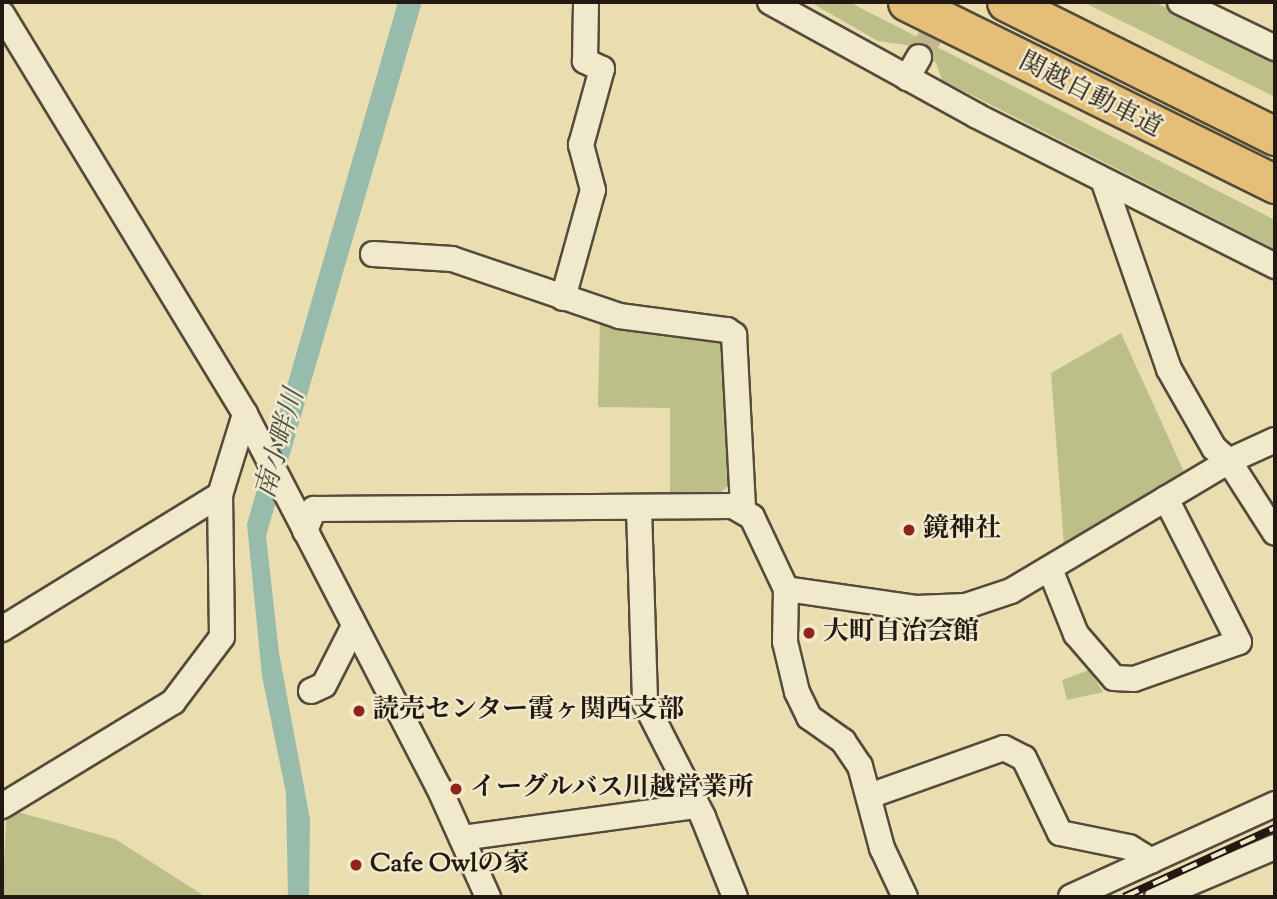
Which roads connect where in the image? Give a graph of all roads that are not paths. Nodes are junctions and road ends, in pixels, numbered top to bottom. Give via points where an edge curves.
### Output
1 (586, 2) edge
2 (770, 2) edge
3 (907, 2) edge
4 (1006, 2) edge
5 (1181, 2) edge
6 (2, 14) edge
7 (1275, 48) edge
8 (1275, 136) edge
9 (1104, 182) junction
10 (1275, 184) edge
11 (373, 254) dead end
12 (1275, 266) edge
13 (564, 298) junction
14 (249, 423) junction
15 (1275, 440) edge
16 (1229, 461) junction
17 (220, 495) junction
18 (1166, 499) junction
19 (743, 508) junction
20 (639, 509) junction
21 (302, 525) junction
22 (1275, 533) edge
23 (1050, 569) junction
24 (786, 589) junction
25 (354, 626) junction
26 (2, 629) edge
27 (311, 691) dead end
28 (872, 795) junction
29 (1275, 804) edge
30 (2, 806) edge
31 (696, 806) junction
32 (462, 838) junction
33 (1275, 847) edge
34 (1151, 861) junction
35 (903, 896) edge
36 (488, 897) edge
37 (735, 897) edge
38 (1071, 897) edge
39 (1157, 897) edge

1 - 13 street via 585,61 602,69 581,145 593,190
2 - 9 street via 913,68
3 - 10 highway, 関越自動車道
4 - 8 highway, 関越自動車道
5 - 7 street
6 - 14 street
9 - 12 street
9 - 16 street via 1169,369 1214,448
11 - 13 street via 452,259
13 - 19 street via 644,322 734,335
14 - 17 street
14 - 21 street
15 - 16 street
16 - 18 street
16 - 22 street
17 - 26 street
17 - 30 street via 222,637 173,702
18 - 23 street
18 - 23 street via 1239,642 1134,679 1114,678 1076,634
19 - 20 street
19 - 24 street
20 - 21 street via 314,509
20 - 31 street via 645,703
21 - 25 street
23 - 24 street via 966,606 888,606
24 - 28 street via 785,642 797,692 809,717 853,753
25 - 27 street via 324,685
25 - 32 street
28 - 34 street via 1004,748 1024,758 1060,833 1129,847
28 - 35 street via 882,848
29 - 34 street
31 - 32 street
31 - 37 street
32 - 36 street
33 - 39 street
34 - 38 street

